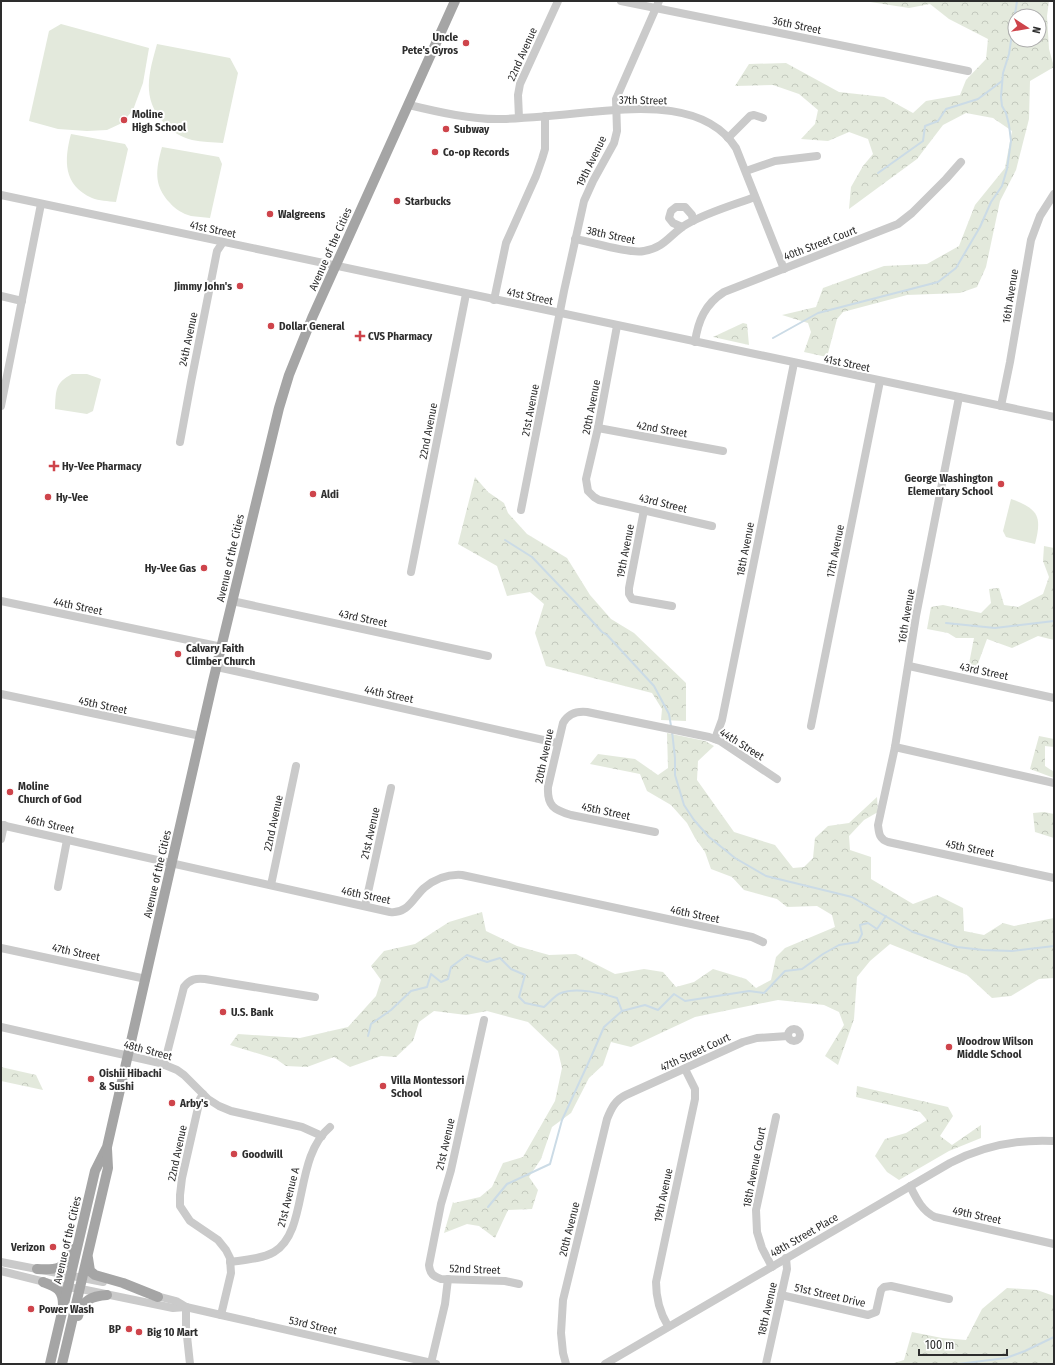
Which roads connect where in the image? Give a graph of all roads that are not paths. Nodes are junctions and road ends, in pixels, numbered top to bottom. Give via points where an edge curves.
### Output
1 (455, 1) edge
2 (558, 1) edge
3 (621, 1) edge
4 (657, 4) edge
5 (968, 71) dead end
6 (409, 105) junction
7 (616, 110) junction
8 (545, 116) junction
9 (519, 118) junction
10 (763, 118) dead end
11 (728, 138) junction
12 (817, 156) dead end
13 (961, 162) dead end
14 (746, 171) junction
15 (1054, 194) edge
16 (1, 195) edge
17 (755, 197) junction
18 (41, 204) junction
19 (693, 221) junction
20 (682, 227) junction
21 (576, 239) junction
22 (223, 242) junction
23 (335, 266) junction
24 (784, 269) junction
25 (466, 294) junction
26 (1, 296) edge
27 (494, 300) junction
28 (22, 301) junction
29 (560, 314) junction
30 (617, 326) junction
31 (695, 342) junction
32 (794, 363) junction
33 (880, 381) junction
34 (959, 397) junction
35 (1, 406) edge
36 (1001, 406) junction
37 (1054, 417) edge
38 (598, 428) junction
39 (180, 442) dead end
40 (723, 451) dead end
41 (588, 491) joint
42 (521, 510) dead end
43 (644, 510) junction
44 (712, 526) dead end
45 (411, 572) dead end
46 (1, 601) edge
47 (232, 601) junction
48 (672, 606) dead end
49 (222, 647) junction
50 (488, 656) dead end
51 (909, 666) junction
52 (217, 667) junction
53 (1, 694) edge
54 (1054, 698) edge
55 (575, 713) joint
56 (811, 726) dead end
57 (201, 736) junction
58 (715, 739) junction
59 (557, 743) junction
60 (895, 747) junction
61 (296, 766) dead end
62 (777, 779) dead end
63 (1054, 783) edge
64 (391, 788) dead end
65 (554, 808) joint
66 (2, 825) edge
67 (655, 832) dead end
68 (881, 838) joint
69 (1, 839) edge
70 (67, 840) junction
71 (172, 862) junction
72 (1054, 878) edge
73 (271, 885) junction
74 (58, 887) dead end
75 (365, 906) junction
76 (762, 942) dead end
77 (1, 948) edge
78 (146, 979) junction
79 (315, 997) dead end
80 (484, 1020) dead end
81 (1, 1027) edge
82 (788, 1036) dead end
83 (128, 1056) junction
84 (164, 1065) junction
85 (685, 1069) junction
86 (203, 1094) junction
87 (616, 1102) joint
88 (776, 1117) dead end
89 (330, 1127) dead end
90 (322, 1136) junction
91 (1054, 1141) edge
92 (107, 1147) junction
93 (95, 1171) junction
94 (910, 1186) junction
95 (1054, 1244) edge
96 (88, 1250) junction
97 (786, 1258) junction
98 (1, 1262) edge
99 (230, 1262) junction
100 (772, 1266) junction
101 (37, 1269) junction
102 (1, 1271) edge
103 (431, 1273) joint
104 (71, 1276) junction
105 (82, 1278) junction
106 (448, 1279) junction
107 (43, 1282) junction
108 (519, 1284) dead end
109 (68, 1287) junction
110 (79, 1289) junction
111 (107, 1295) junction
112 (781, 1295) junction
113 (158, 1297) junction
114 (949, 1299) dead end
115 (186, 1308) junction
116 (62, 1312) junction
117 (221, 1315) junction
118 (668, 1326) junction
119 (433, 1363) edge
120 (50, 1364) edge
121 (63, 1364) edge
122 (190, 1364) edge
123 (566, 1364) edge
124 (604, 1364) edge
125 (766, 1364) edge

1 - 6 main road, Avenue of the Cities
2 - 9 street, 22nd Avenue via 520,84
3 - 4 street, 36th Street
4 - 5 street, 36th Street
4 - 7 street, 19th Avenue via 618,92
6 - 9 street, 37th Street via 478,118
6 - 23 main road, Avenue of the Cities
7 - 8 street, 37th Street
7 - 11 street, 37th Street via 652,109 679,113 714,125
7 - 21 street, 19th Avenue via 617,131 614,143 584,202
8 - 9 street, 37th Street
8 - 27 street via 545,146 542,159 506,243
10 - 11 street via 750,116
11 - 14 street, 37th Street via 736,148
12 - 14 street via 775,161
13 - 24 street, 40th Street Court via 946,180 898,224
14 - 17 street, 37th Street
15 - 36 street, 16th Avenue via 1040,216 1031,240
16 - 18 street, 41st Street
17 - 19 street, 38th Street
17 - 24 street, 37th Street
18 - 22 street, 41st Street
18 - 28 street
19 - 20 street, 38th Street
19 - 20 street via 692,215 685,207 676,207 671,211 669,218
20 - 21 street, 38th Street via 665,243 645,251
21 - 29 street, 19th Avenue
22 - 23 street, 41st Street
22 - 39 street, 24th Avenue via 217,251
23 - 25 street, 41st Street
23 - 47 main road, Avenue of the Cities via 298,351 279,408
24 - 31 street, 40th Street Court via 718,295 702,314
25 - 27 street, 41st Street
25 - 45 street, 22nd Avenue
26 - 28 street
27 - 29 street, 41st Street
28 - 35 street
29 - 30 street, 41st Street
29 - 42 street, 21st Avenue
30 - 31 street, 41st Street
30 - 38 street, 20th Avenue
31 - 32 street, 41st Street
32 - 33 street, 41st Street
32 - 58 street, 18th Avenue via 722,720
33 - 34 street, 41st Street
33 - 56 street, 17th Avenue
34 - 36 street, 41st Street
34 - 51 street, 16th Avenue via 916,616
36 - 37 street, 41st Street
38 - 40 street, 42nd Street
38 - 41 street, 20th Avenue via 586,479
41 - 43 street, 43rd Street via 600,500
43 - 44 street, 43rd Street
43 - 48 street, 19th Avenue via 629,588 630,597
46 - 49 street, 44th Street
47 - 49 main road, Avenue of the Cities
47 - 50 street, 43rd Street
49 - 52 main road, Avenue of the Cities
51 - 54 street, 43rd Street
51 - 60 street, 16th Avenue
52 - 57 main road, Avenue of the Cities
52 - 59 street, 44th Street
53 - 57 street, 45th Street
55 - 58 street, 44th Street via 587,712
55 - 59 street, 20th Avenue via 565,720
57 - 71 main road, Avenue of the Cities
58 - 62 street, 44th Street
59 - 65 street, 20th Avenue via 548,787 549,801
60 - 63 street
60 - 68 street, 16th Avenue via 878,825
61 - 73 street, 22nd Avenue
64 - 75 street, 21st Avenue
65 - 67 street, 45th Street via 562,813
66 - 69 street
66 - 70 street, 46th Street
68 - 72 street, 45th Street via 895,844
70 - 71 street, 46th Street
70 - 74 street
71 - 73 street, 46th Street
71 - 78 main road, Avenue of the Cities
73 - 75 street, 46th Street
75 - 76 street, 46th Street via 399,912 407,908 431,883 443,877 462,875 752,937
77 - 78 street, 47th Street
78 - 83 main road, Avenue of the Cities
79 - 84 street via 194,978 184,987
80 - 103 street, 21st Avenue via 429,1259
81 - 83 street, 48th Street
82 - 85 street, 47th Street Court via 756,1038 742,1042
83 - 84 street, 48th Street
83 - 92 main road, Avenue of the Cities
84 - 86 street, 48th Street via 184,1075
85 - 87 street, 47th Street Court via 626,1095
85 - 118 street, 19th Avenue via 695,1090 695,1099 656,1282 657,1298
86 - 90 street, 48th Street via 231,1111 302,1127
86 - 99 street, 22nd Avenue via 182,1178 180,1206 190,1221 218,1240 226,1250
87 - 123 street, 20th Avenue via 607,1119 563,1300 561,1333
88 - 100 street, 18th Avenue Court via 756,1210 757,1232
89 - 90 street, 21st Avenue A
90 - 99 street, 21st Avenue A via 308,1164 293,1228 284,1244 270,1254
91 - 94 street, 48th Street Place via 1021,1141 989,1147 966,1155
92 - 93 main road, Avenue of the Cities
92 - 96 main road, Avenue of the Cities via 108,1168
93 - 101 main road via 81,1209 68,1260 59,1268
93 - 104 main road, Avenue of the Cities
94 - 95 street, 49th Street via 929,1215
94 - 97 street, 48th Street Place
96 - 105 main road, Avenue of the Cities
96 - 113 main road via 88,1264 90,1271 95,1275
97 - 100 street, 48th Street Place
97 - 112 street, 18th Avenue via 787,1268
98 - 101 street, 53rd Street
99 - 117 street, 22nd Avenue via 230,1281
100 - 118 street, 48th Street Place
101 - 104 street, 53rd Street
102 - 107 street, 53rd Street
103 - 106 street, 52nd Street via 436,1277
104 - 105 street, 53rd Street
104 - 109 main road, Avenue of the Cities
105 - 110 main road, Avenue of the Cities
105 - 113 street, 53rd Street
106 - 108 street, 52nd Street
106 - 119 street
107 - 109 street, 53rd Street
107 - 116 main road via 59,1290 63,1298
109 - 110 street, 53rd Street
109 - 116 main road, Avenue of the Cities
110 - 111 street, 53rd Street
110 - 121 main road, Avenue of the Cities
111 - 115 street, 53rd Street
111 - 121 main road via 89,1299 81,1308 69,1354
112 - 114 street, 51st Street Drive via 868,1315 876,1312 884,1287 891,1286
112 - 125 street, 18th Avenue
113 - 115 street, 53rd Street via 176,1301
115 - 117 street, 53rd Street
115 - 122 street
116 - 120 main road, Avenue of the Cities
117 - 119 street, 53rd Street
118 - 124 street, 48th Street Place

